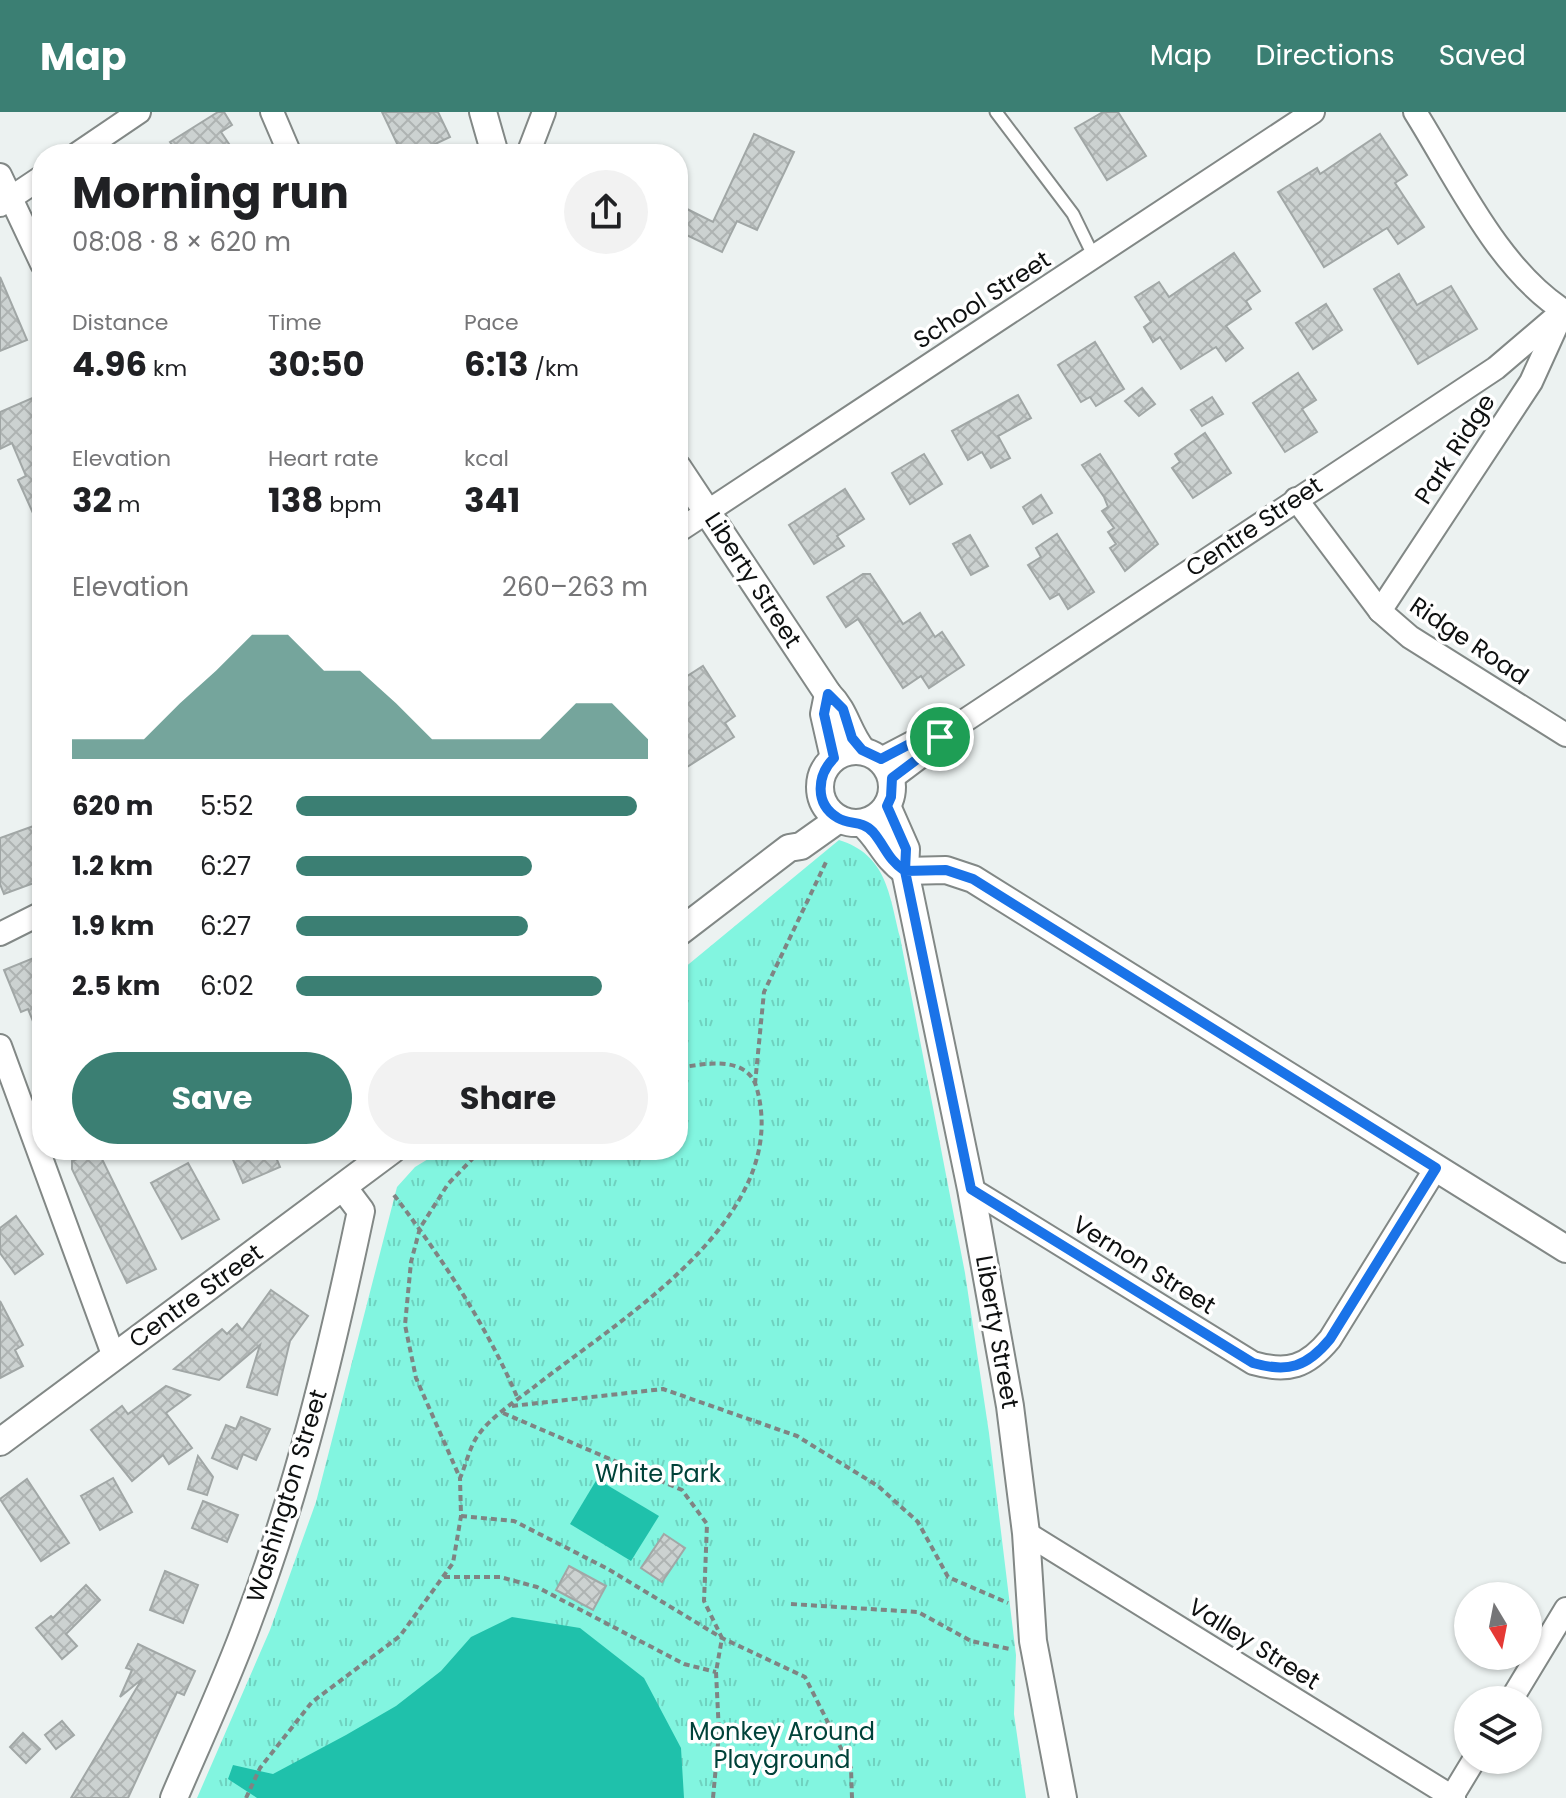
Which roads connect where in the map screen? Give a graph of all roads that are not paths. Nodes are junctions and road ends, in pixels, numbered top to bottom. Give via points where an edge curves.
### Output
1 (139, 112) edge
2 (272, 112) edge
3 (483, 112) edge
4 (544, 112) edge
5 (996, 112) edge
6 (1313, 112) edge
7 (1415, 112) edge
8 (92, 144) edge
9 (286, 144) edge
10 (492, 144) edge
11 (532, 144) edge
12 (0, 175) edge
13 (32, 184) edge
14 (6, 201) edge
15 (32, 246) edge
16 (1094, 257) junction
17 (1565, 311) edge
18 (688, 483) edge
19 (1296, 499) junction
20 (708, 512) junction
21 (688, 525) edge
22 (1380, 611) junction
23 (828, 694) junction
24 (1566, 735) edge
25 (834, 758) junction
26 (878, 762) junction
27 (821, 796) junction
28 (887, 806) junction
29 (850, 821) junction
30 (789, 848) junction
31 (905, 871) junction
32 (32, 918) edge
33 (688, 925) edge
34 (0, 934) edge
35 (0, 1046) edge
36 (32, 1133) edge
37 (42, 1160) edge
38 (379, 1160) edge
39 (1436, 1168) junction
40 (343, 1187) junction
41 (971, 1189) junction
42 (1566, 1249) edge
43 (114, 1357) junction
44 (0, 1442) edge
45 (1026, 1533) junction
46 (1566, 1609) edge
47 (1519, 1686) edge
48 (1466, 1774) edge
49 (174, 1798) edge
50 (1063, 1798) edge
51 (1453, 1798) edge

1 - 8 street
2 - 9 street
3 - 10 street
4 - 11 street
5 - 16 lane via 1073,214
6 - 16 street, School Street
7 - 17 street via 1500,247 1527,281
12 - 14 street
13 - 14 street
14 - 15 street
16 - 20 street, School Street
17 - 19 street, Centre Street via 1496,368
17 - 22 street, Park Ridge via 1531,382
18 - 20 street, Liberty Street
19 - 22 street, Ridge Road
19 - 26 street, Centre Street via 940,737 923,737
20 - 21 street, School Street
20 - 23 street, Liberty Street
22 - 24 street, Ridge Road via 1410,637
23 - 25 street via 824,714
23 - 26 street, Liberty Street via 843,709 852,738
25 - 26 street
25 - 27 street via 822,774
26 - 28 street via 891,797
27 - 29 street
27 - 30 street via 818,809 789,838
28 - 29 street via 880,814
28 - 31 street, Liberty Street via 906,849
29 - 30 street
29 - 31 street via 874,833 890,862
30 - 33 street
31 - 39 street via 946,870 973,879
31 - 41 street, Liberty Street
32 - 34 street
35 - 36 street
37 - 43 street
38 - 40 street, Centre Street
39 - 41 street, Vernon Street via 1330,1339 1296,1369 1253,1363
39 - 42 street
40 - 43 street, Centre Street
40 - 49 street, Washington Street via 361,1211 292,1495 249,1620
41 - 45 street, Liberty Street via 1010,1406
43 - 44 street, Centre Street
45 - 50 street, Liberty Street via 1033,1641
45 - 51 street, Valley Street
46 - 47 street
48 - 51 street

